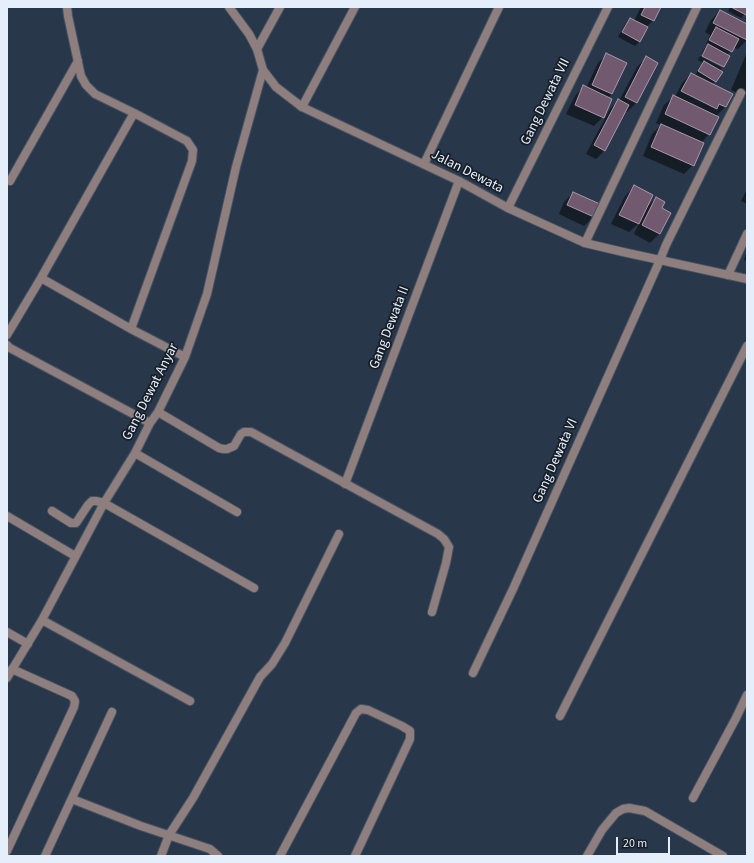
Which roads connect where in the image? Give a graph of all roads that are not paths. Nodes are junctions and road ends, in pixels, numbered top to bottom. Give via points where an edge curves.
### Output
1 (67, 7) edge
2 (229, 7) edge
3 (280, 7) edge
4 (355, 7) edge
5 (499, 7) edge
6 (608, 7) edge
7 (697, 7) edge
8 (257, 49) junction
9 (78, 61) junction
10 (263, 70) junction
11 (741, 93) dead end
12 (302, 107) junction
13 (134, 113) junction
14 (424, 164) junction
15 (10, 181) dead end
16 (458, 181) junction
17 (508, 208) junction
18 (747, 234) edge
19 (585, 243) junction
20 (660, 260) junction
21 (728, 275) junction
22 (42, 278) junction
23 (747, 279) edge
24 (131, 329) junction
25 (7, 335) edge
26 (7, 345) edge
27 (747, 346) edge
28 (185, 357) junction
29 (158, 412) junction
30 (150, 423) junction
31 (134, 453) junction
32 (345, 484) junction
33 (104, 503) junction
34 (52, 511) dead end
35 (237, 512) dead end
36 (7, 516) edge
37 (339, 534) dead end
38 (75, 556) junction
39 (254, 588) dead end
40 (432, 612) dead end
41 (42, 620) junction
42 (7, 632) edge
43 (28, 644) junction
44 (12, 669) junction
45 (473, 672) dead end
46 (7, 678) edge
47 (747, 695) edge
48 (190, 701) dead end
49 (112, 712) dead end
50 (560, 716) dead end
51 (72, 798) junction
52 (693, 798) dead end
53 (170, 835) junction
54 (7, 851) edge
55 (45, 856) edge
56 (161, 856) edge
57 (218, 856) edge
58 (280, 856) edge
59 (355, 856) edge
60 (587, 856) edge
61 (722, 856) edge

1 - 9 street
2 - 8 street, Jalan Dewata via 250,34
3 - 8 street
4 - 12 street
5 - 14 street
6 - 17 street, Gang Dewata VII
7 - 19 street
8 - 10 street, Jalan Dewata
9 - 13 street via 81,76 95,94
9 - 15 street
10 - 12 street, Jalan Dewata via 276,87
10 - 28 street, Gang Dewat Anyar via 236,167 207,294
11 - 20 street, Gang Dewata VI
12 - 14 street, Jalan Dewata
13 - 22 street
13 - 24 street via 187,141 193,150 192,161
14 - 16 street, Jalan Dewata
16 - 17 street, Jalan Dewata
16 - 32 street, Gang Dewata II
17 - 19 street, Jalan Dewata
18 - 21 street
19 - 20 street, Jalan Dewata
20 - 21 street, Jalan Dewata
20 - 45 street, Gang Dewata VI via 513,590
21 - 23 street, Jalan Dewata
22 - 24 street
22 - 25 street
24 - 28 street
26 - 30 street
27 - 50 street
28 - 29 street, Gang Dewat Anyar
29 - 30 street, Gang Dewat Anyar
29 - 32 street via 223,449 234,446 244,432 251,432
30 - 31 street, Gang Dewat Anyar
31 - 33 street, Gang Dewat Anyar
31 - 35 street
32 - 40 street via 444,539 449,547 448,554
33 - 34 street via 92,502 76,523 71,523
33 - 38 street, Gang Dewat Anyar
33 - 39 street
36 - 38 street
37 - 53 street via 285,643 260,677
38 - 41 street, Gang Dewat Anyar
41 - 43 street, Gang Dewat Anyar
41 - 48 street
42 - 43 street
43 - 44 street, Gang Dewat Anyar
44 - 46 street, Gang Dewat Anyar
44 - 54 street via 72,696 75,701
47 - 52 street
49 - 51 street
51 - 53 street
51 - 55 street
53 - 56 street
53 - 57 street via 210,849
58 - 59 street via 356,713 362,709 410,731 410,739
60 - 61 street via 602,830 616,813 629,808 645,811

